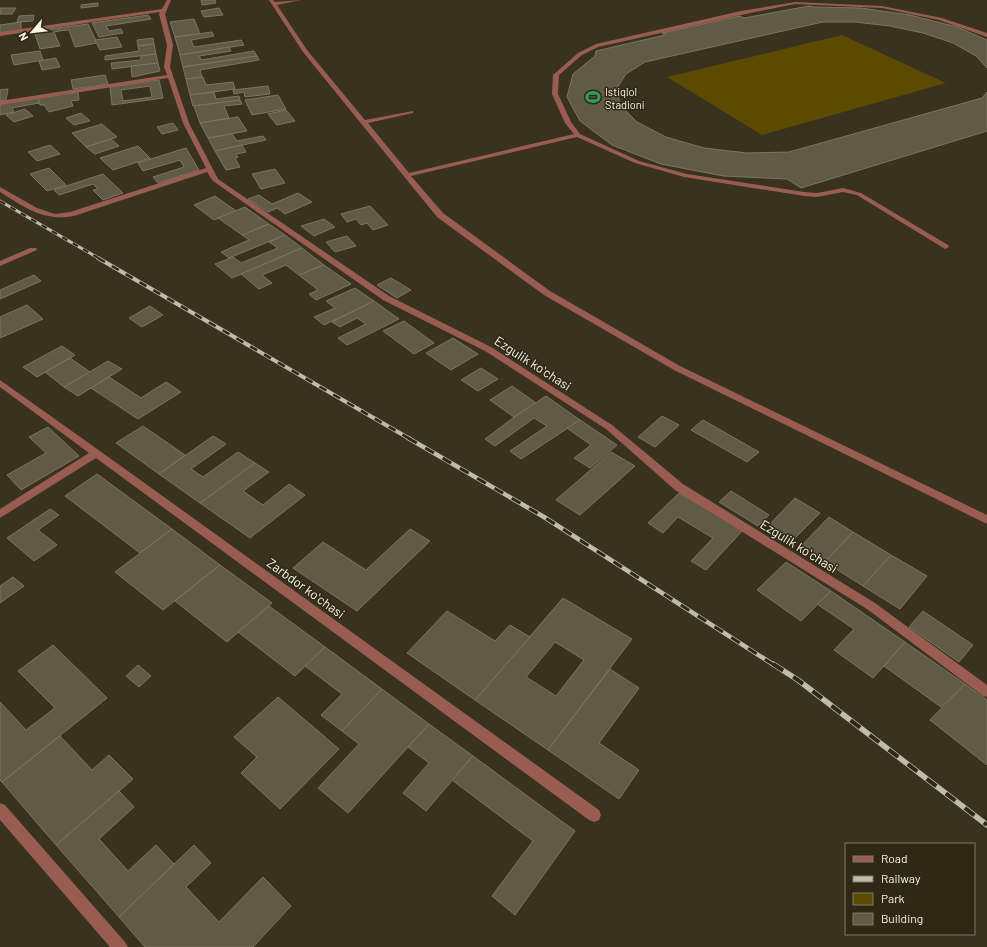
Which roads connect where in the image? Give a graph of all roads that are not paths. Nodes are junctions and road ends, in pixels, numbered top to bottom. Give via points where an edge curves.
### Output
1 (169, 0) edge
2 (299, 0) edge
3 (272, 2) edge
4 (164, 10) junction
5 (987, 30) edge
6 (980, 32) junction
7 (0, 34) edge
8 (987, 35) edge
9 (171, 76) junction
10 (0, 103) edge
11 (411, 112) dead end
12 (364, 122) junction
13 (578, 135) junction
14 (209, 169) junction
15 (408, 175) junction
16 (0, 189) edge
17 (945, 247) dead end
18 (33, 250) dead end
19 (0, 264) edge
20 (0, 384) edge
21 (97, 453) junction
22 (0, 514) edge
23 (987, 520) edge
24 (987, 692) edge
25 (0, 810) edge
26 (594, 815) dead end
27 (120, 947) edge

1 - 4 street
2 - 3 street
3 - 12 street via 305,51
4 - 7 street
4 - 9 street, Ezgulik koʻchasi via 162,14 170,45 167,67
5 - 6 street
6 - 8 street
6 - 13 street via 940,19 882,7 794,3 596,46 580,54 556,75 555,94 568,123
9 - 10 street
9 - 14 street, Ezgulik koʻchasi via 186,122
11 - 12 street
12 - 15 street
13 - 15 street
13 - 17 street via 637,162 686,176 804,194 817,195 843,190 860,194
14 - 16 street via 71,214 55,216 34,210
14 - 24 street, Ezgulik koʻchasi via 215,180 386,298 488,349 608,427 679,487 871,606
15 - 23 street via 440,214 548,293 677,368
18 - 19 street
20 - 21 street, Zarbdor koʻchasi
21 - 22 street
21 - 26 street, Zarbdor koʻchasi
25 - 27 street

